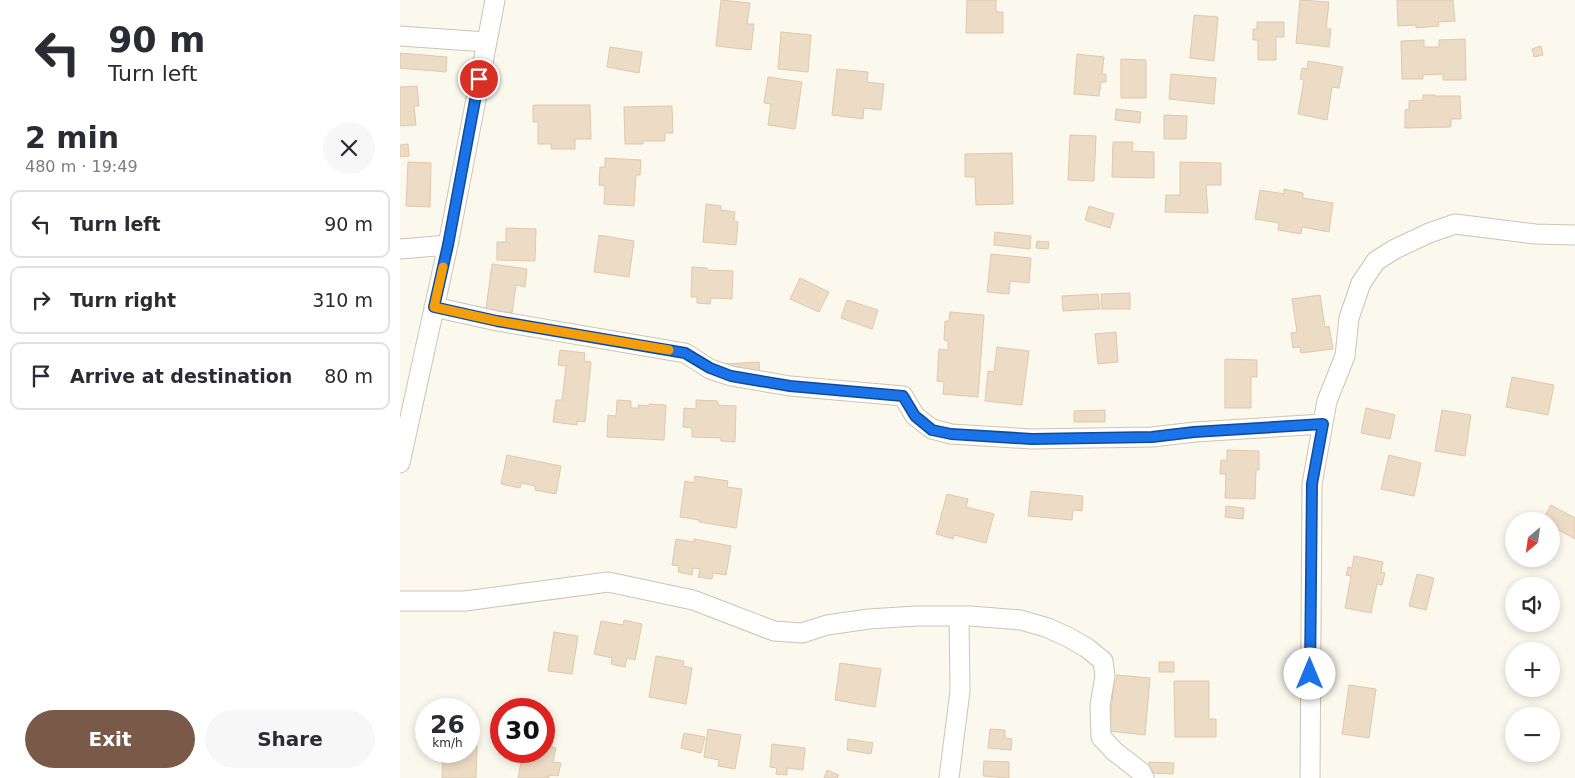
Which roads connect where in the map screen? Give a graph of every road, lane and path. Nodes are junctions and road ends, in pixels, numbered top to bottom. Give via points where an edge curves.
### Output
1 (495, 0) edge
2 (400, 36) edge
3 (486, 42) junction
4 (1575, 236) edge
5 (448, 245) junction
6 (400, 249) edge
7 (434, 307) junction
8 (1323, 424) junction
9 (402, 442) edge
10 (400, 463) edge
11 (400, 601) edge
12 (960, 616) junction
13 (949, 778) edge
14 (1144, 778) edge
15 (1310, 778) edge

1 - 3 street
2 - 3 street
3 - 5 street
4 - 8 street via 1455,224 1429,232 1376,262 1361,283 1349,318 1345,356 1327,401
5 - 6 street
5 - 7 street
7 - 8 street via 685,353 731,376 790,386 903,396 915,416 932,430 951,434 1032,439 1152,437
7 - 9 street
8 - 15 street via 1312,484
9 - 10 street
11 - 12 street via 465,601 608,582 693,600 774,631 802,633 826,625 869,619
12 - 13 street via 960,691
12 - 14 street via 1021,620 1048,628 1088,648 1103,661 1101,737

